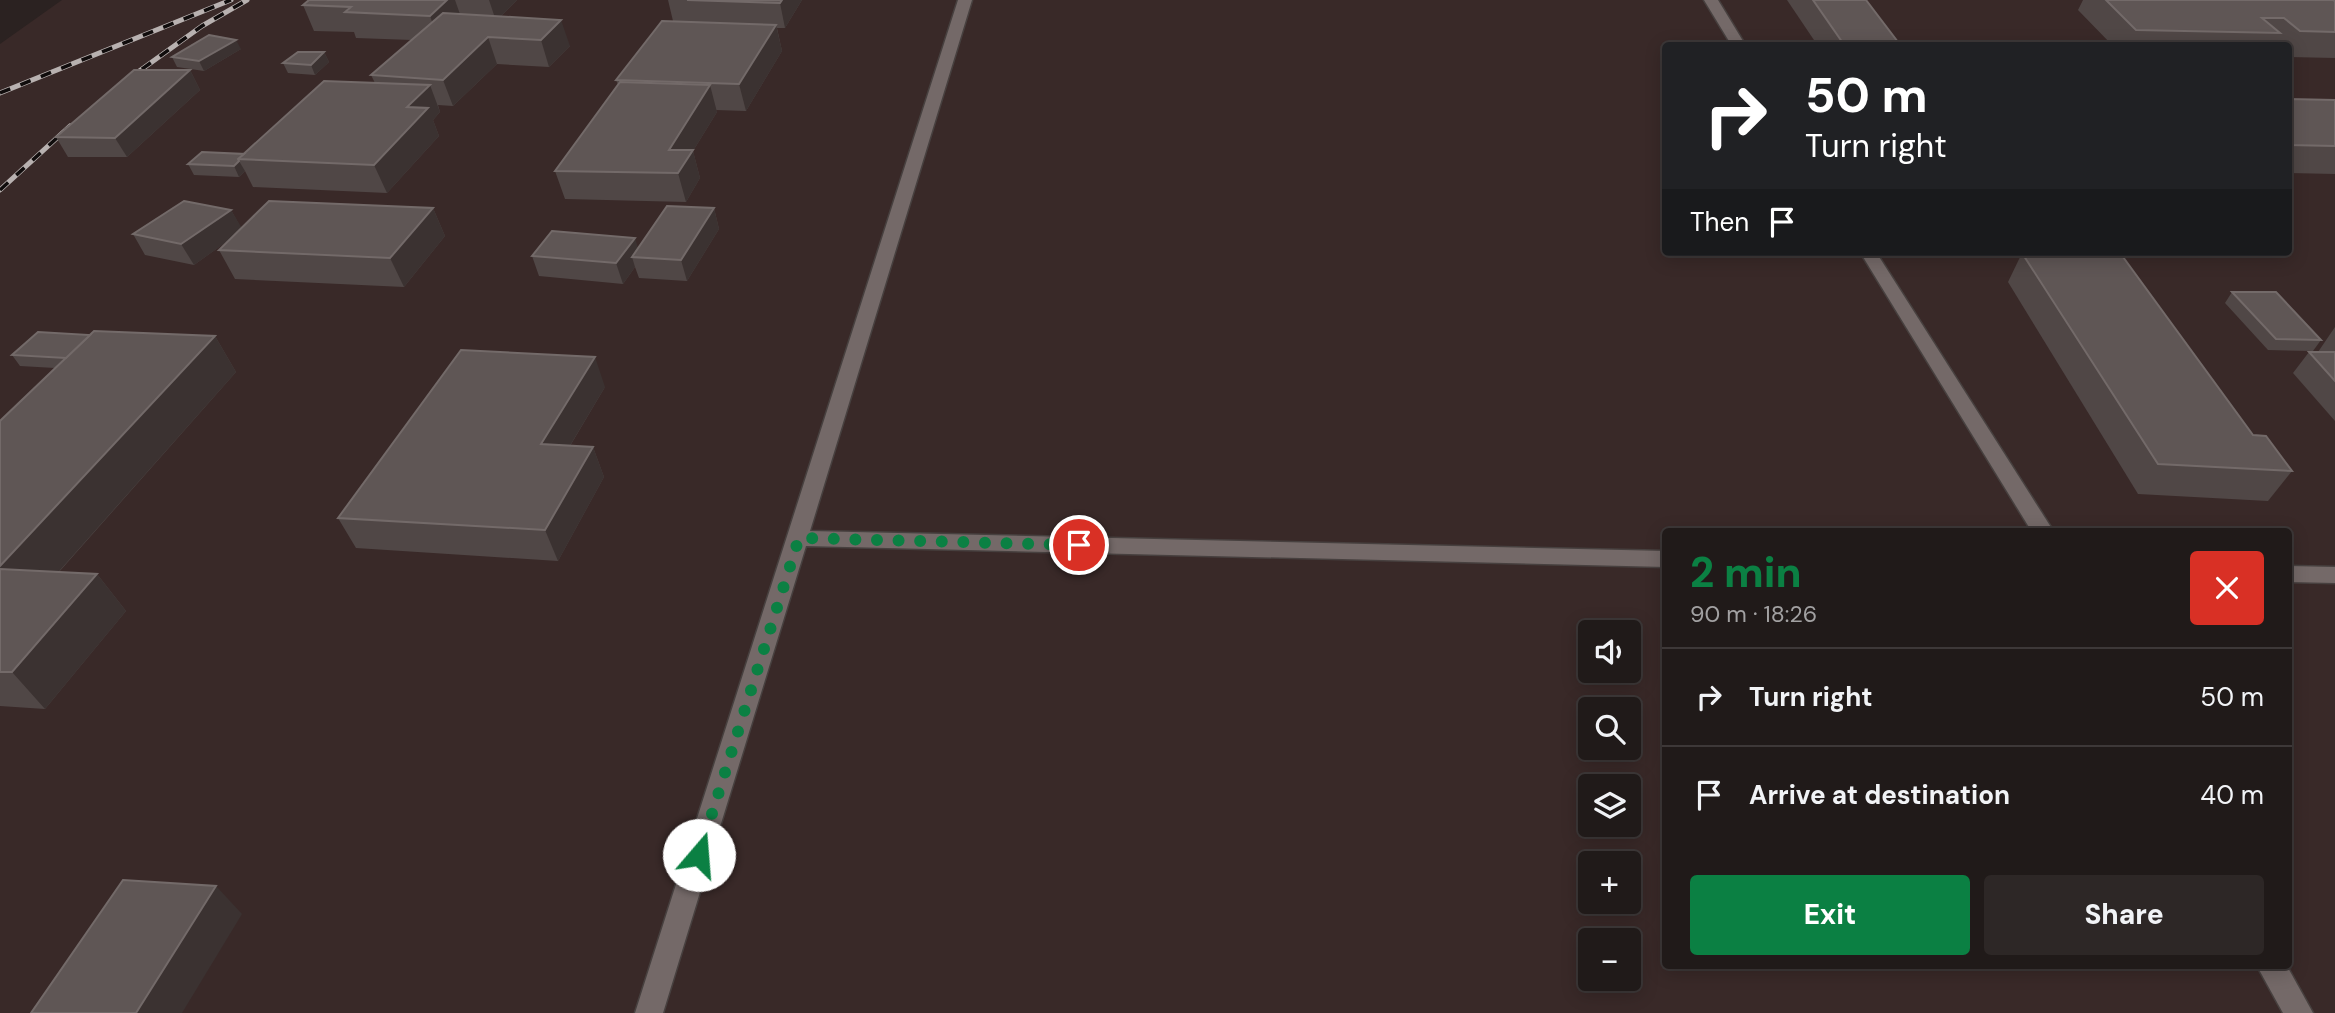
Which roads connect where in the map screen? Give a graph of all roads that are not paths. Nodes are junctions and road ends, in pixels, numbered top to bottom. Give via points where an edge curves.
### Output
1 (965, 0) edge
2 (1711, 0) edge
3 (1737, 42) edge
4 (1870, 256) edge
5 (2040, 528) edge
6 (799, 538) junction
7 (1662, 559) edge
8 (2292, 574) edge
9 (2335, 575) edge
10 (2273, 969) edge
11 (649, 1013) edge
12 (2299, 1013) edge

1 - 6 lane
2 - 3 lane
4 - 5 lane
6 - 7 lane
6 - 11 lane
8 - 9 lane
10 - 12 lane

